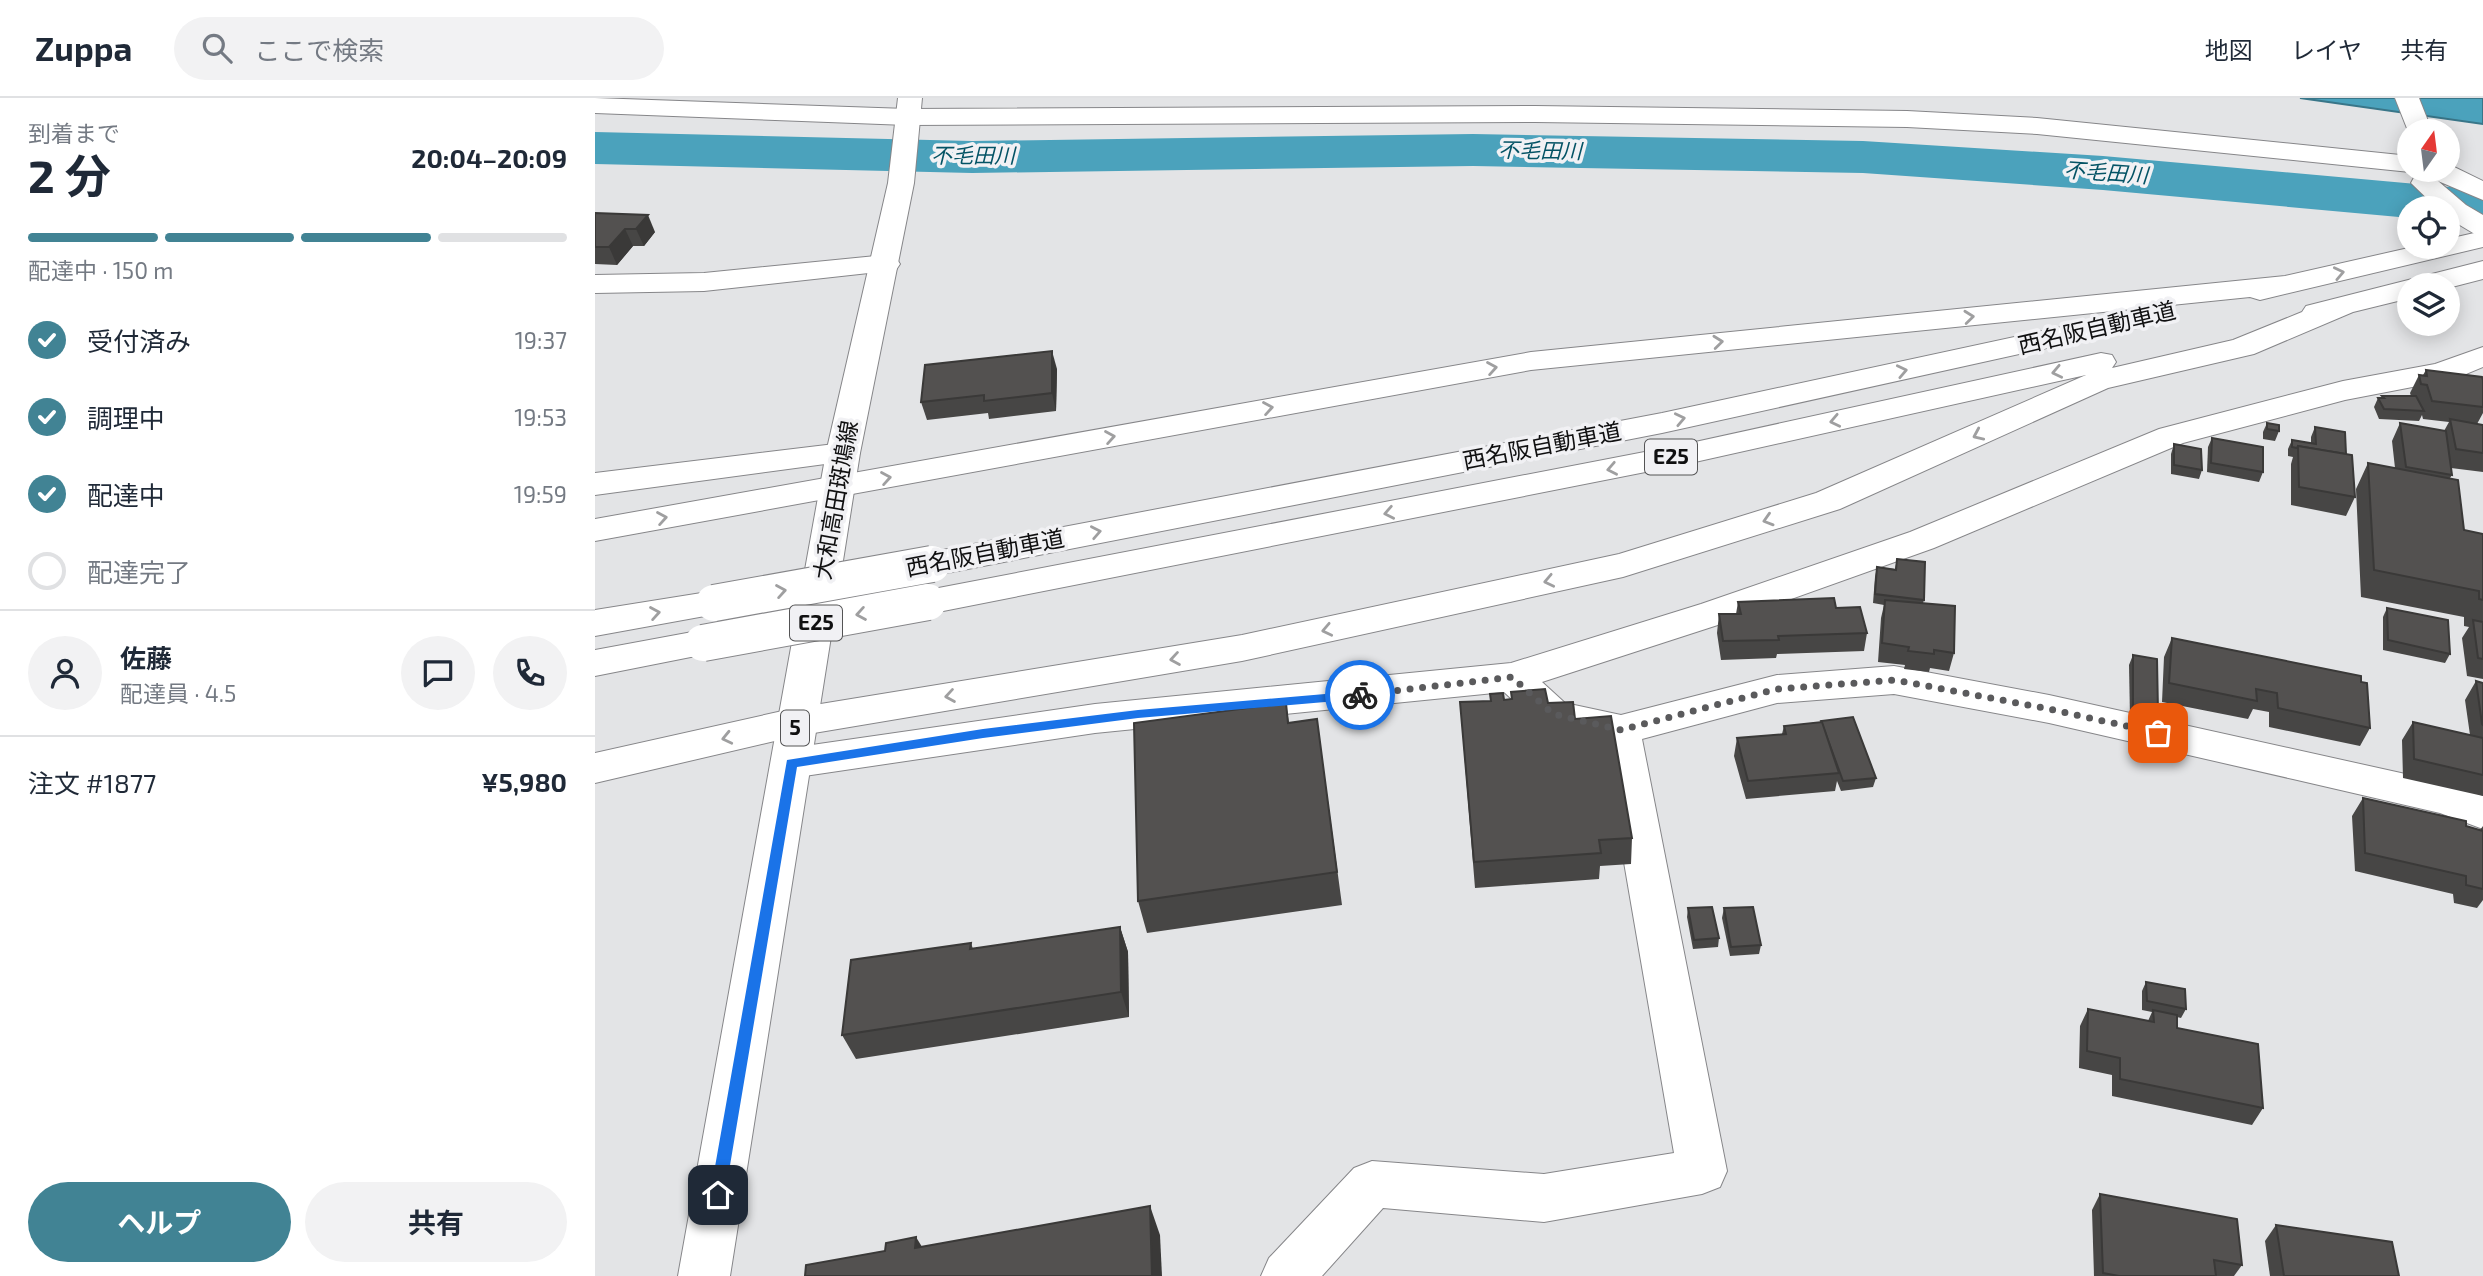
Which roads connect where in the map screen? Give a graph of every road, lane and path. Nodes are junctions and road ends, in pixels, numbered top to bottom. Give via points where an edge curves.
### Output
1 (2407, 98) edge
2 (595, 105) edge
3 (908, 113) edge
4 (2415, 119) edge
5 (2397, 168) edge
6 (2461, 170) edge
7 (2483, 173) edge
8 (2434, 182) edge
9 (2454, 182) edge
10 (2483, 192) edge
11 (2483, 227) edge
12 (2483, 239) edge
13 (886, 264) junction
14 (2483, 270) edge
15 (2460, 276) edge
16 (595, 284) edge
17 (2284, 285) junction
18 (2397, 292) edge
19 (2342, 306) junction
20 (2483, 356) edge
21 (841, 470) junction
22 (595, 484) edge
23 (595, 530) edge
24 (595, 623) edge
25 (595, 663) edge
26 (1512, 677) junction
27 (796, 722) junction
28 (1621, 730) junction
29 (792, 763) junction
30 (595, 768) edge
31 (2483, 813) edge
32 (704, 1276) edge
33 (1287, 1276) edge

1 - 4 main road
2 - 3 main road
3 - 5 main road via 1907,119 2091,131
3 - 13 main road, 大和高田斑鳩線 / 5
6 - 7 main road
8 - 11 main road via 2456,211
9 - 10 main road
17 -> 12 main road, 西名阪自動車道 / E25
13 - 16 main road via 757,278
13 - 21 main road, 大和高田斑鳩線 / 5
14 - 15 main road
21 -> 17 main road via 1531,361
24 -> 17 main road, 西名阪自動車道 / E25, bridge via 932,564 1662,423
18 - 19 main road, 西名阪自動車道 / E25
19 -> 25 main road, 西名阪自動車道 / E25, bridge via 1686,454
19 -> 27 main road via 2243,347 2098,381 1828,501 1623,565 1242,648
20 - 26 main road via 2443,372 2343,391 2171,436 1922,540
21 - 22 main road
23 -> 21 main road
21 - 27 main road, 大和高田斑鳩線 / 5
26 - 28 main road via 1553,714
26 - 29 main road via 1430,689 1138,714
27 - 29 main road, 大和高田斑鳩線 / 5
27 -> 30 main road
28 - 31 main road via 1777,689 1895,680 2319,769 2446,799
28 - 33 main road via 1702,1171 1544,1198 1372,1184
29 - 32 main road, 大和高田斑鳩線 / 5

